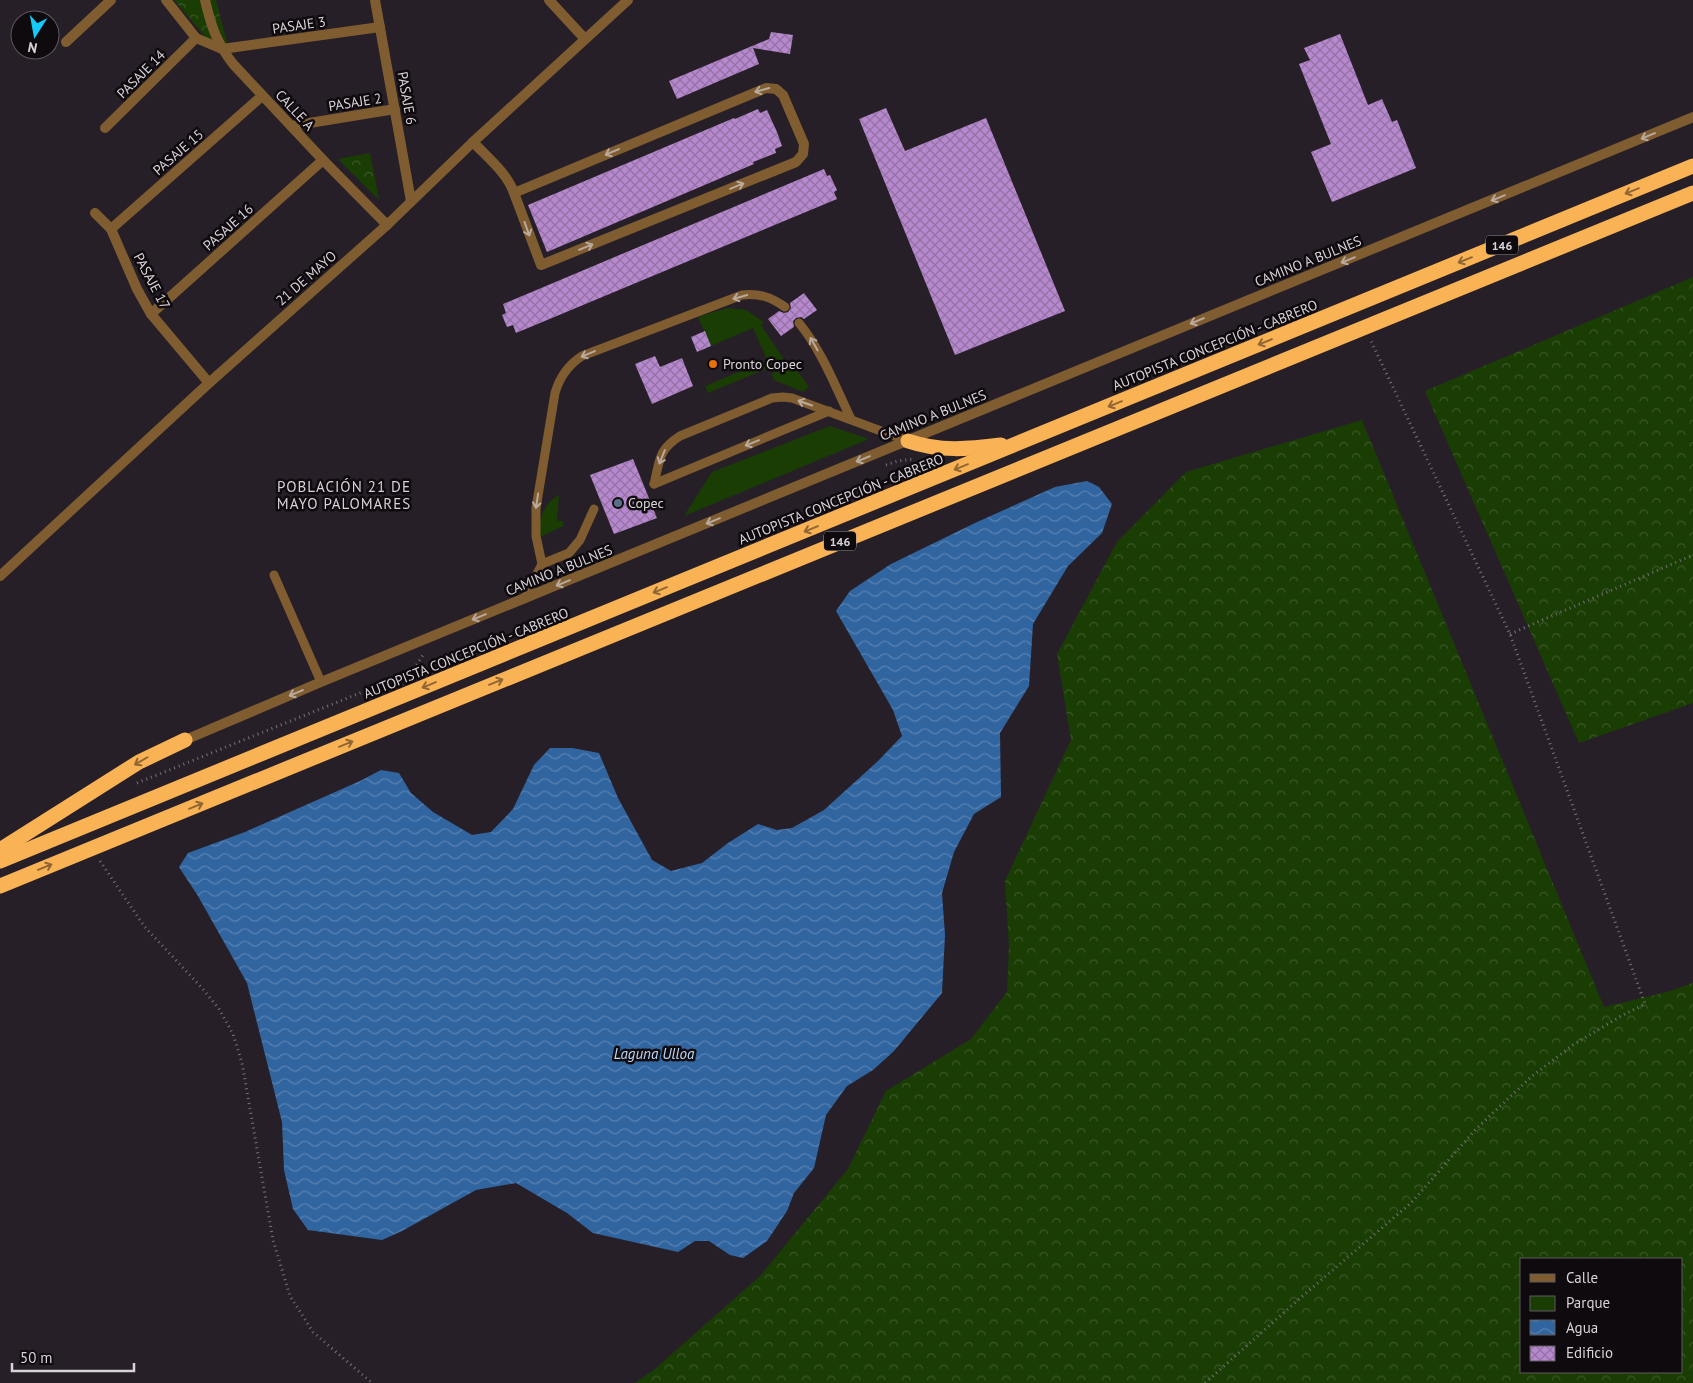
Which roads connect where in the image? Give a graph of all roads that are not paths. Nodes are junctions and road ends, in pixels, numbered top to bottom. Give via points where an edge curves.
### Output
1 (111, 0) edge
2 (166, 0) edge
3 (205, 0) edge
4 (375, 0) edge
5 (549, 0) edge
6 (628, 0) edge
7 (380, 28) junction
8 (196, 38) junction
9 (584, 39) junction
10 (66, 42) dead end
11 (222, 50) junction
12 (262, 96) junction
13 (395, 109) junction
14 (1693, 117) edge
15 (291, 126) junction
16 (104, 128) dead end
17 (473, 142) junction
18 (323, 160) junction
19 (1693, 166) edge
20 (514, 193) junction
21 (1693, 193) edge
22 (411, 201) junction
23 (95, 213) dead end
24 (387, 225) junction
25 (111, 229) junction
26 (785, 307) dead end
27 (151, 314) junction
28 (799, 323) dead end
29 (209, 383) junction
30 (829, 411) junction
31 (851, 419) junction
32 (908, 441) junction
33 (1022, 442) junction
34 (594, 509) dead end
35 (542, 564) junction
36 (274, 575) dead end
37 (0, 576) edge
38 (524, 599) junction
39 (322, 682) junction
40 (185, 740) joint
41 (0, 850) edge
42 (0, 861) edge
43 (0, 886) edge

1 - 10 street
2 - 8 street
3 - 11 street, CALLE A
4 - 7 street, PASAJE 6
5 - 9 street
6 - 9 street, 21 DE MAYO
7 - 11 street, PASAJE 3
7 - 13 street, PASAJE 6
8 - 11 street
8 - 16 street, PASAJE 14
9 - 17 street, 21 DE MAYO
11 - 12 street, CALLE A
12 - 15 street, CALLE A
12 - 25 street, PASAJE 15
13 - 15 street, PASAJE 2
13 - 22 street, PASAJE 6
14 -> 32 street, CAMINO A BULNES
15 - 18 street, CALLE A
17 - 20 street via 505,176
17 - 22 street, 21 DE MAYO
18 - 24 street, CALLE A
18 - 27 street, PASAJE 16
19 -> 33 highway, AUTOPISTA CONCEPCIÓN - CABRERO / 146
20 -> 20 street via 541,265 796,162 803,154 804,144 783,95 776,89 766,88
43 -> 21 highway, 146
22 - 24 street, 21 DE MAYO
23 - 25 street, PASAJE 17
24 - 29 street, 21 DE MAYO
25 - 27 street, PASAJE 17
26 -> 35 lane via 767,296 742,295 573,362 560,378 555,393 536,508 536,536
27 - 29 street, PASAJE 17
31 -> 28 lane via 818,350
29 - 37 street, 21 DE MAYO
30 - 30 lane via 792,398 772,398 690,432 670,443 661,453 654,484
30 - 31 lane
31 - 32 lane
32 - 33 highway via 952,449
32 -> 38 street, CAMINO A BULNES
33 -> 42 highway, AUTOPISTA CONCEPCIÓN - CABRERO / 146
34 - 35 lane via 580,540 569,553
35 - 38 lane
36 - 39 lane
38 -> 39 street, CAMINO A BULNES
39 -> 40 street, CAMINO A BULNES
40 -> 41 highway via 112,779

